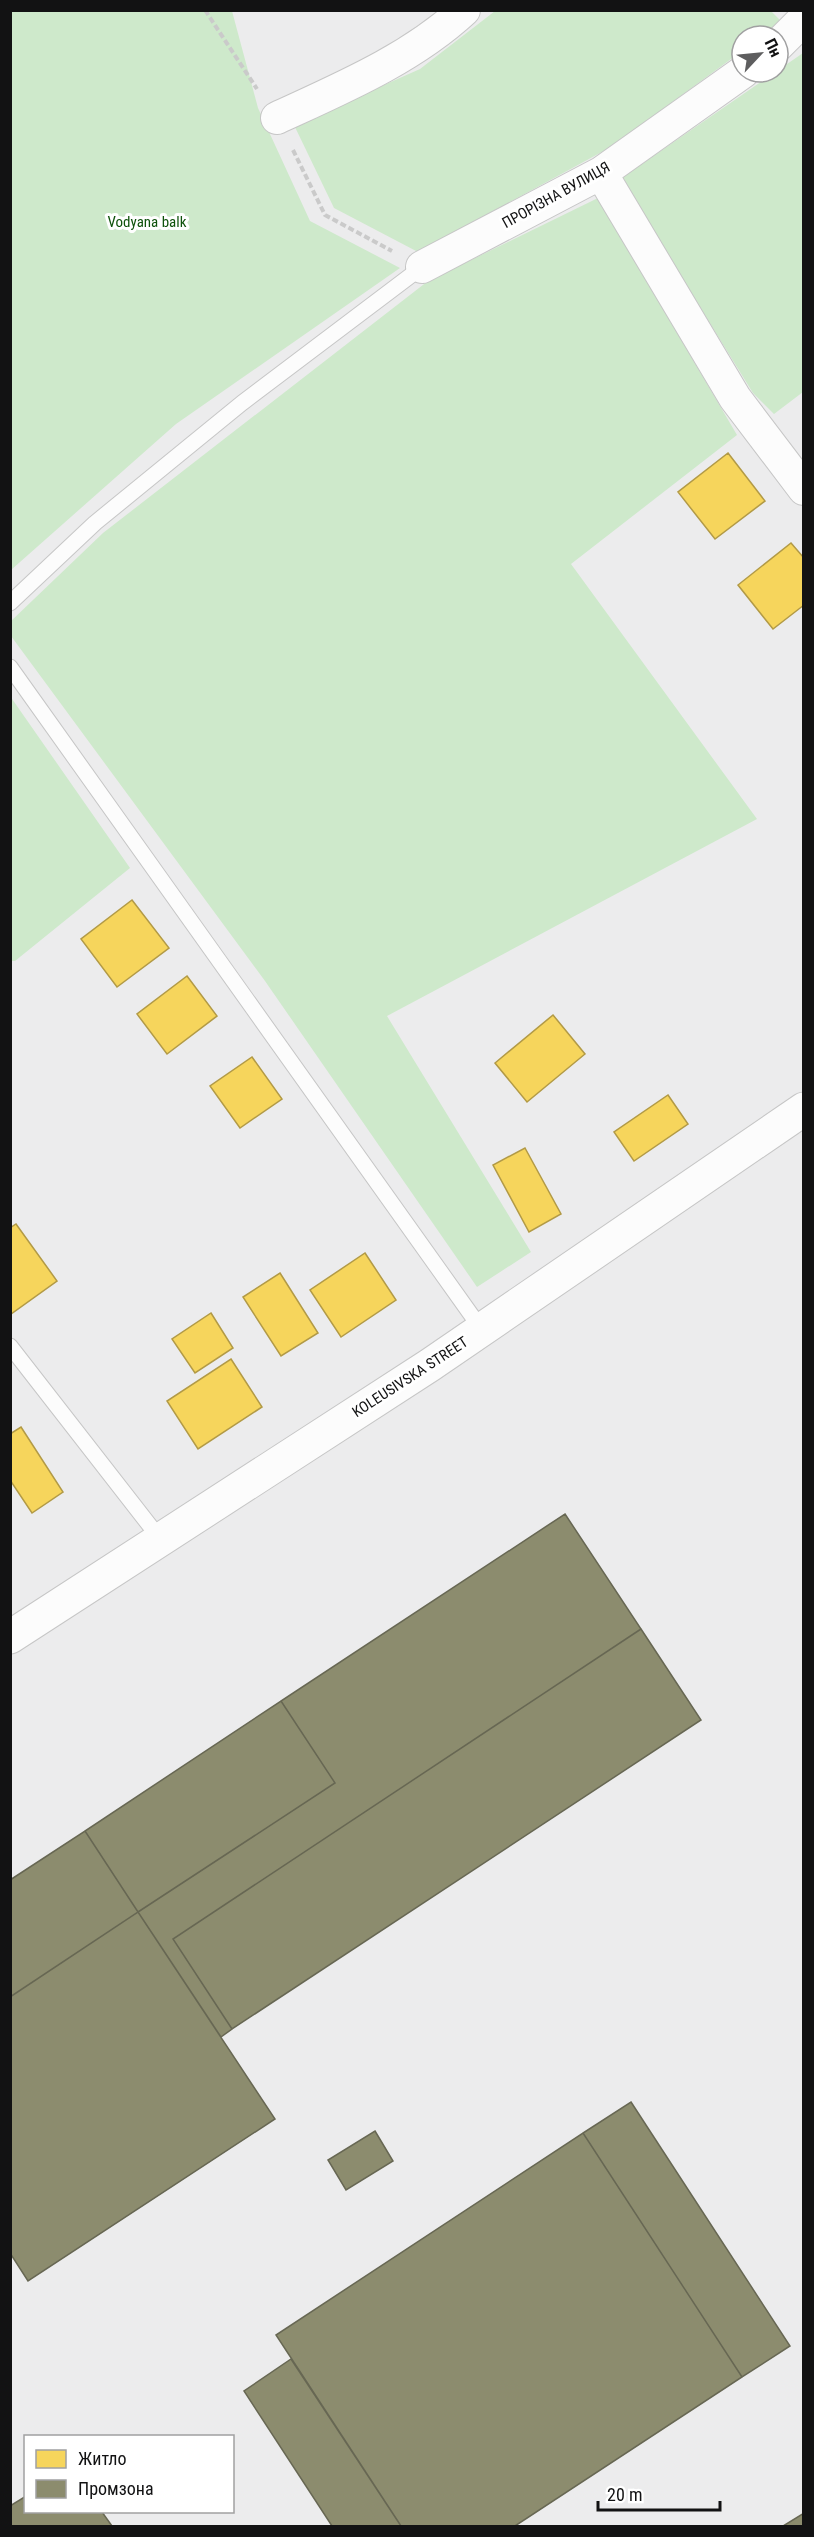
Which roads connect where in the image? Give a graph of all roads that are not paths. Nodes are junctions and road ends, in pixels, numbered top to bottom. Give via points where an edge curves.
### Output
1 (464, 10) edge
2 (799, 16) edge
3 (790, 28) edge
4 (730, 81) edge
5 (277, 118) road end
6 (601, 173) junction
7 (422, 267) joint
8 (804, 489) edge
9 (10, 603) edge
10 (10, 667) edge
11 (804, 1109) edge
12 (482, 1330) junction
13 (10, 1346) edge
14 (160, 1540) junction
15 (10, 1637) edge

1 - 5 street via 442,31 362,78
2 - 3 street
4 - 6 street, ПРОРІЗНА ВУЛИЦЯ
6 - 7 street, ПРОРІЗНА ВУЛИЦЯ
6 - 8 street via 735,398
7 - 9 lane via 242,403 95,523
10 - 12 lane
11 - 12 street, KOLEUSIVSKA STREET
12 - 14 street, KOLEUSIVSKA STREET
13 - 14 lane
14 - 15 street, KOLEUSIVSKA STREET

